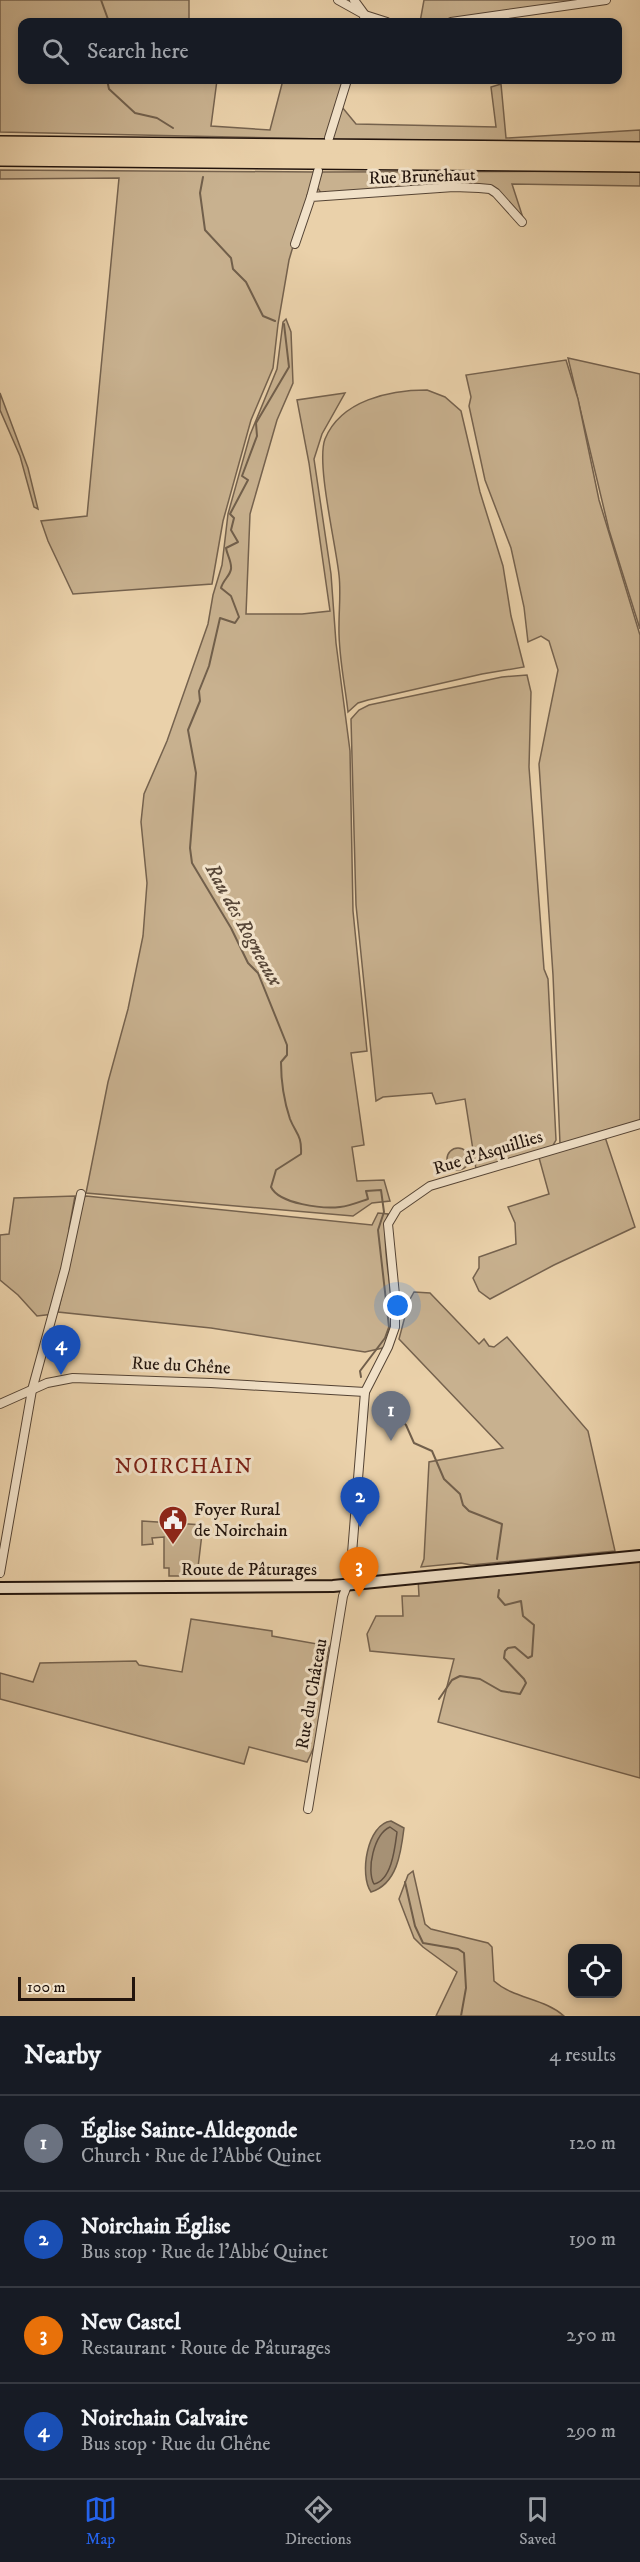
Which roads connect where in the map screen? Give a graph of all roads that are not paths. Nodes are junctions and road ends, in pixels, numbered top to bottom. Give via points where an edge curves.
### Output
1 (338, 0) edge
2 (354, 0) edge
3 (606, 0) edge
4 (363, 18) edge
5 (363, 18) edge
6 (479, 18) edge
7 (346, 84) edge
8 (329, 138) dead end
9 (0, 144) edge
10 (640, 150) edge
11 (0, 158) edge
12 (640, 164) edge
13 (318, 171) dead end
14 (311, 196) junction
15 (522, 222) dead end
16 (295, 244) dead end
17 (640, 1124) edge
18 (81, 1194) dead end
19 (32, 1390) junction
20 (365, 1392) junction
21 (0, 1404) edge
22 (640, 1556) edge
23 (0, 1573) edge
24 (346, 1585) junction
25 (0, 1588) edge
26 (308, 1809) dead end

1 - 4 street
2 - 5 street
3 - 6 street
7 - 8 street
9 - 10 highway
11 - 12 highway
13 - 14 street
14 - 15 street, Rue Brunehaut via 454,187 490,189
14 - 16 street
17 - 20 street, Rue d'Asquillies via 450,1179 430,1186 397,1209 390,1217 388,1232 395,1327
18 - 19 street
19 - 20 street, Rue du Chêne via 61,1380 107,1378
19 - 21 street, Rue du Chêne
19 - 23 street
20 - 24 street, Rue du Château via 350,1578
22 - 24 main road, Route de Pâturages
24 - 25 main road, Route de Pâturages
24 - 26 street, Rue du Château

